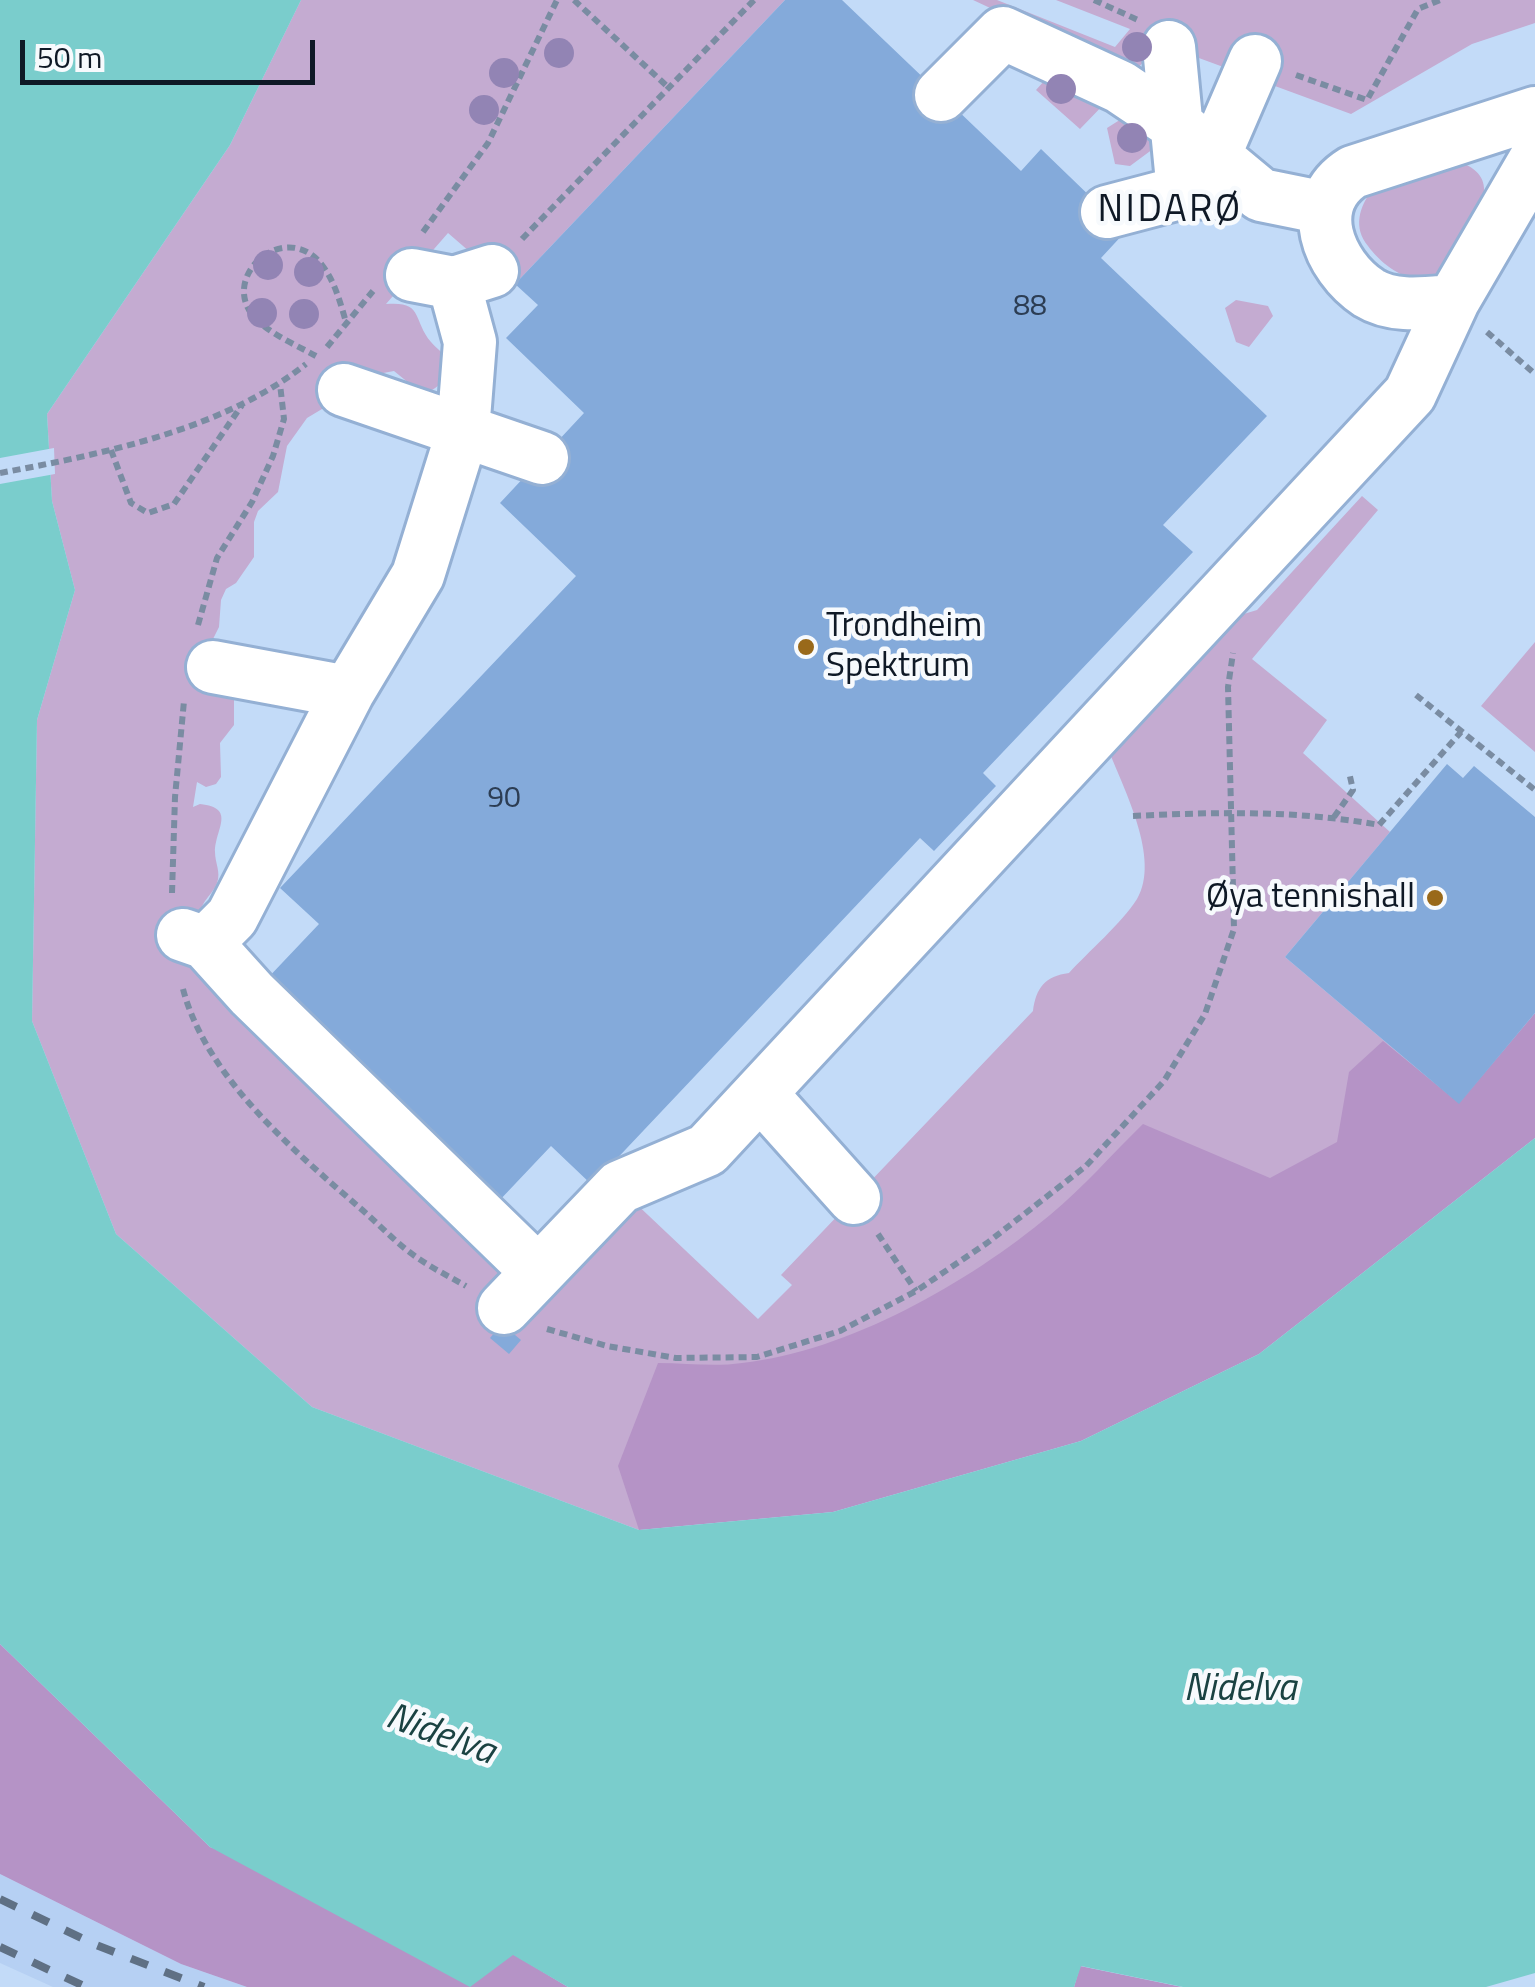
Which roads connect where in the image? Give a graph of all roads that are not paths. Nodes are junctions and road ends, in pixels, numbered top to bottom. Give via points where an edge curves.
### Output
1 (1169, 46) dead end
2 (1254, 61) dead end
3 (941, 94) dead end
4 (1535, 114) edge
5 (1192, 158) junction
6 (1535, 160) edge
7 (1325, 208) junction
8 (1106, 212) dead end
9 (431, 270) road end
10 (1452, 301) junction
11 (330, 373) road end
12 (463, 431) junction
13 (542, 458) dead end
14 (214, 667) dead end
15 (348, 692) junction
16 (760, 1093) junction
17 (854, 1198) road end

1 - 5 street
2 - 5 street
3 - 5 street via 1003,33 1120,88
4 - 7 street via 1352,172
5 - 7 street via 1261,195
5 - 8 street
6 - 10 street
7 - 10 street via 1326,236 1338,264 1370,294 1393,302
9 - 12 street via 470,342
10 - 16 street via 1410,394
11 - 12 street
12 - 13 street
12 - 15 street via 418,575
14 - 15 street
15 - 16 street via 232,917 194,939 521,1290 620,1187 707,1150
16 - 17 street

